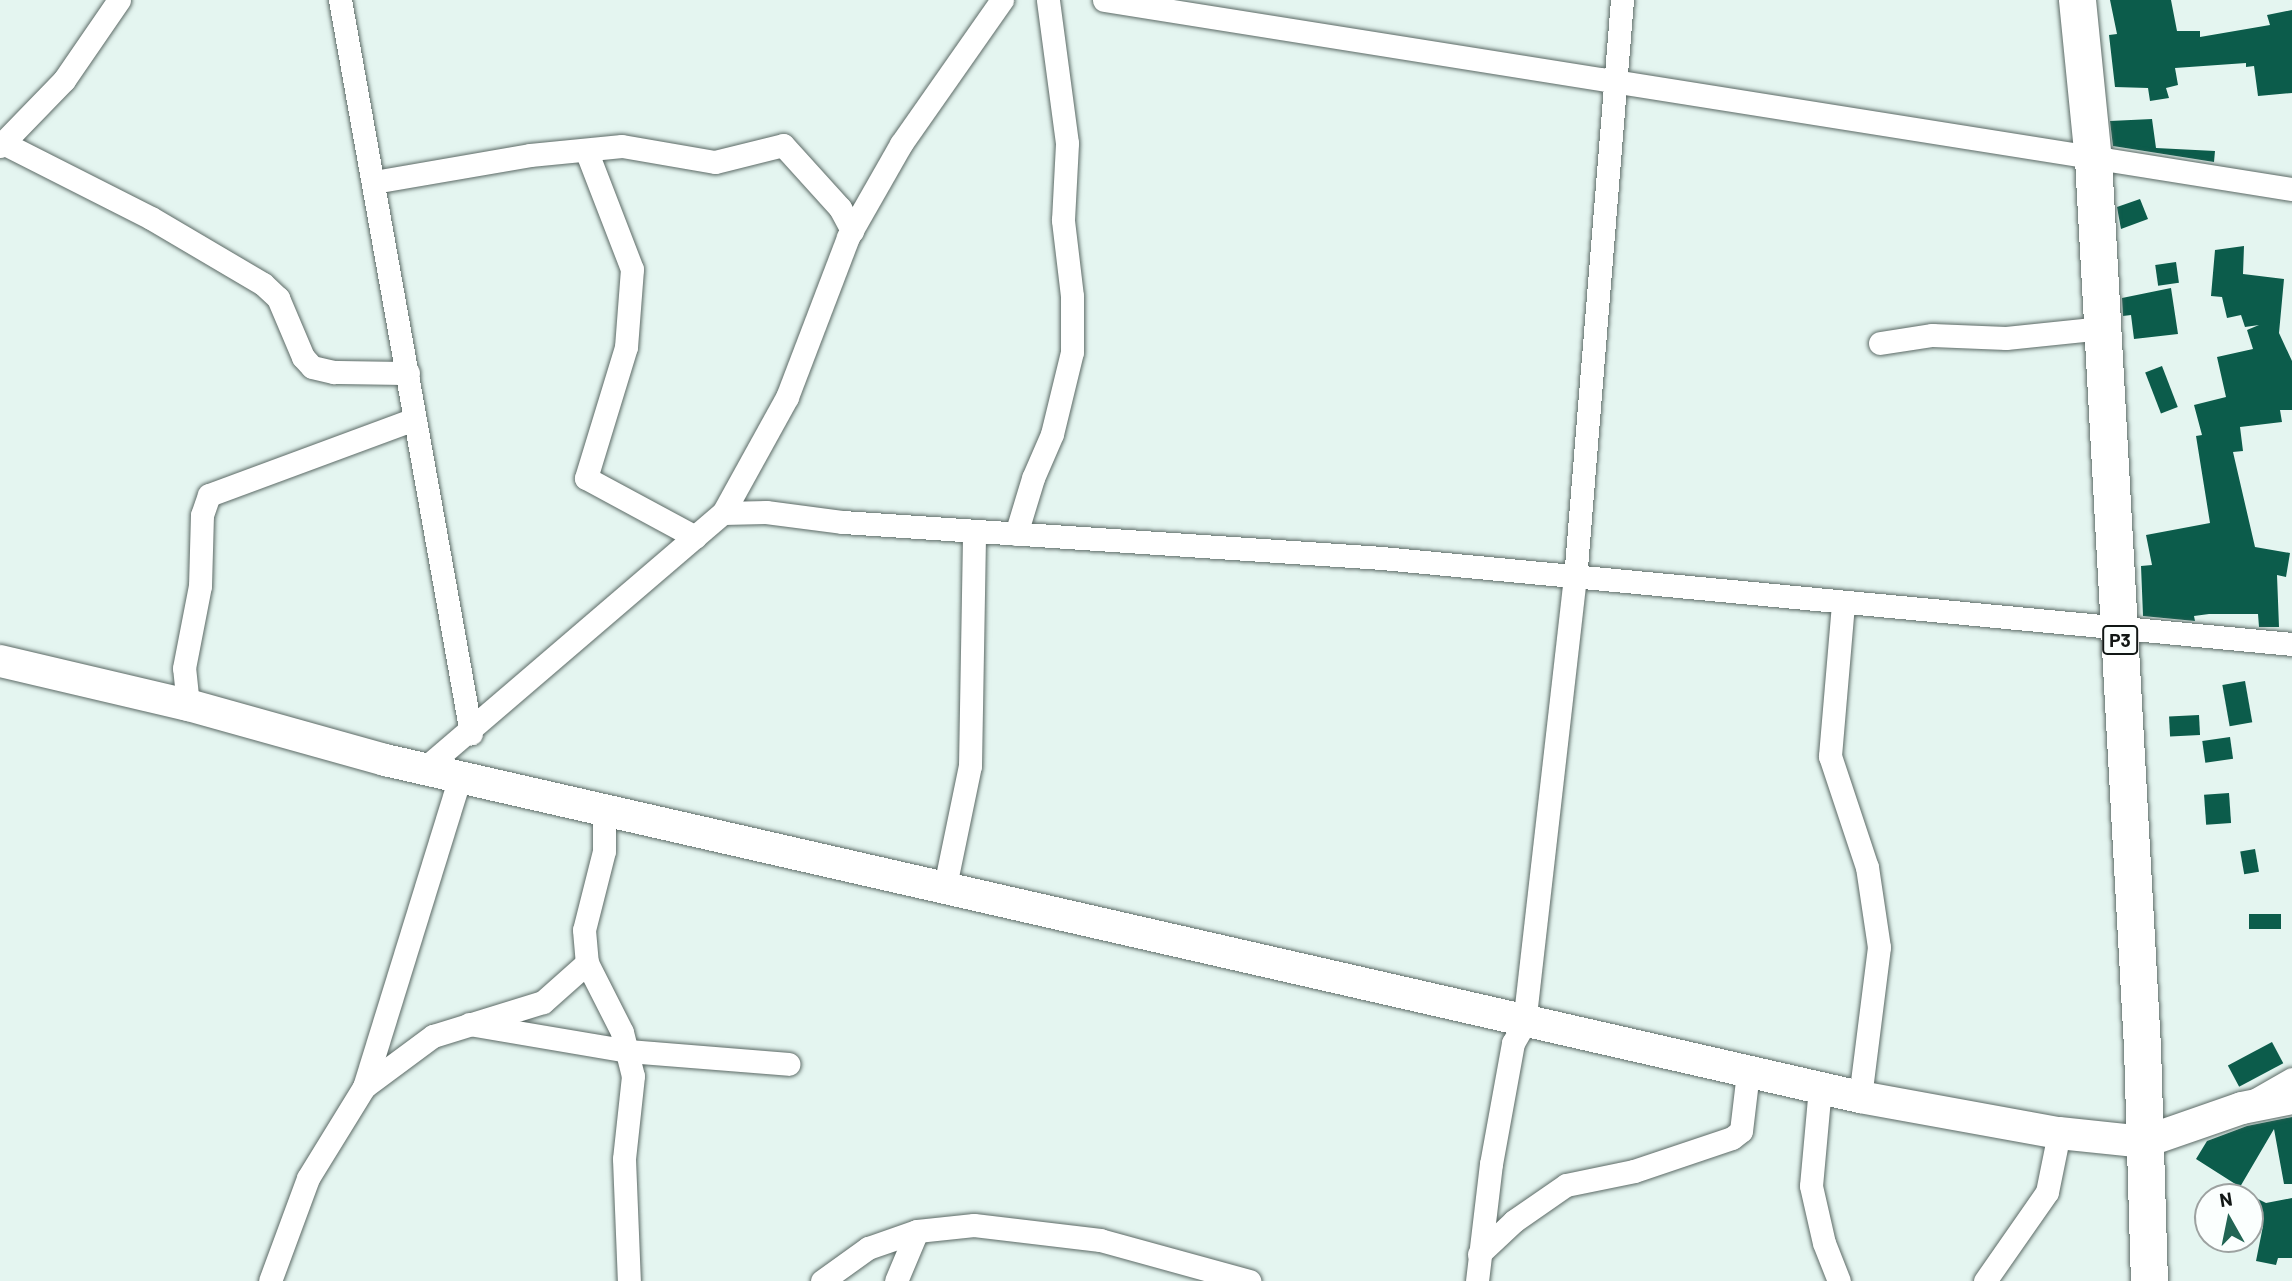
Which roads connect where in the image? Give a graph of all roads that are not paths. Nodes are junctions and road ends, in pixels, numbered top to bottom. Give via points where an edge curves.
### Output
1 (119, 0) edge
2 (340, 0) edge
3 (1002, 0) edge
4 (1048, 0) edge
5 (1104, 0) edge
6 (1622, 0) edge
7 (2077, 0) edge
8 (1617, 85) junction
9 (1, 144) edge
10 (586, 150) junction
11 (2093, 159) junction
12 (374, 182) junction
13 (2292, 189) edge
14 (852, 231) junction
15 (2102, 328) junction
16 (1880, 343) dead end
17 (408, 373) junction
18 (414, 419) junction
19 (723, 513) junction
20 (974, 531) junction
21 (1016, 534) junction
22 (695, 537) junction
23 (1575, 579) junction
24 (1843, 604) junction
25 (2119, 629) junction
26 (2292, 643) edge
27 (0, 661) edge
28 (188, 705) junction
29 (471, 733) junction
30 (425, 768) junction
31 (460, 777) junction
32 (604, 811) junction
33 (944, 891) junction
34 (587, 963) junction
35 (469, 1024) junction
36 (1524, 1024) junction
37 (628, 1051) junction
38 (788, 1064) dead end
39 (1748, 1072) junction
40 (2292, 1079) edge
41 (364, 1087) junction
42 (1820, 1087) junction
43 (1860, 1097) junction
44 (2292, 1098) edge
45 (2242, 1108) junction
46 (2059, 1133) junction
47 (2144, 1142) junction
48 (917, 1231) junction
49 (1479, 1255) junction
50 (270, 1281) edge
51 (629, 1281) edge
52 (822, 1281) edge
53 (897, 1281) edge
54 (1249, 1281) edge
55 (1477, 1281) edge
56 (1839, 1281) edge
57 (1985, 1281) edge
58 (2148, 1281) edge

1 - 9 street via 64,80
2 - 12 street
3 - 14 street via 901,145
4 - 21 street via 1067,143 1063,220 1072,296 1072,352 1052,433
5 - 8 street
6 - 8 street
7 - 11 main road, P3
8 - 11 street
8 - 23 street
9 - 17 street via 151,218 263,284 278,298 303,357 312,367 334,372
10 - 12 street
10 - 14 street via 622,146 715,162 783,145 840,208
10 - 22 street via 632,270 626,347 586,478
11 - 13 street
11 - 15 main road, P3
12 - 17 street
14 - 19 street via 787,397
15 - 16 street via 2006,338 1932,335
15 - 25 main road, P3
17 - 18 street
18 - 28 street via 209,495 202,515 200,586 184,668
18 - 29 street
19 - 20 street via 766,512
19 - 22 street
20 - 21 street
20 - 33 street via 970,766
21 - 23 street via 1369,556
22 - 29 street
23 - 24 street
23 - 36 street
24 - 25 street
24 - 43 street via 1830,756 1867,867 1879,947
25 - 26 street
25 - 47 main road, P3
27 - 28 main road
28 - 30 main road
29 - 30 street
30 - 31 main road
31 - 32 main road
31 - 41 street
32 - 33 main road
32 - 34 street via 604,851 584,930
33 - 36 main road
34 - 35 street via 543,1002
34 - 37 street
35 - 37 street
35 - 41 street via 433,1036
36 - 39 main road
36 - 49 street via 1513,1043
37 - 38 street
37 - 51 street via 633,1076 624,1159
39 - 42 main road
39 - 49 street via 1741,1131 1732,1138 1634,1171 1566,1185 1514,1221
40 - 45 street
41 - 50 street via 308,1178
42 - 43 main road
42 - 56 street via 1811,1186 1824,1243
43 - 46 main road
44 - 45 main road
45 - 47 main road
46 - 47 main road
46 - 57 street via 2047,1192
47 - 58 main road, P3
48 - 52 street via 868,1248
48 - 53 street
48 - 54 street via 974,1225 1100,1240
49 - 55 street

